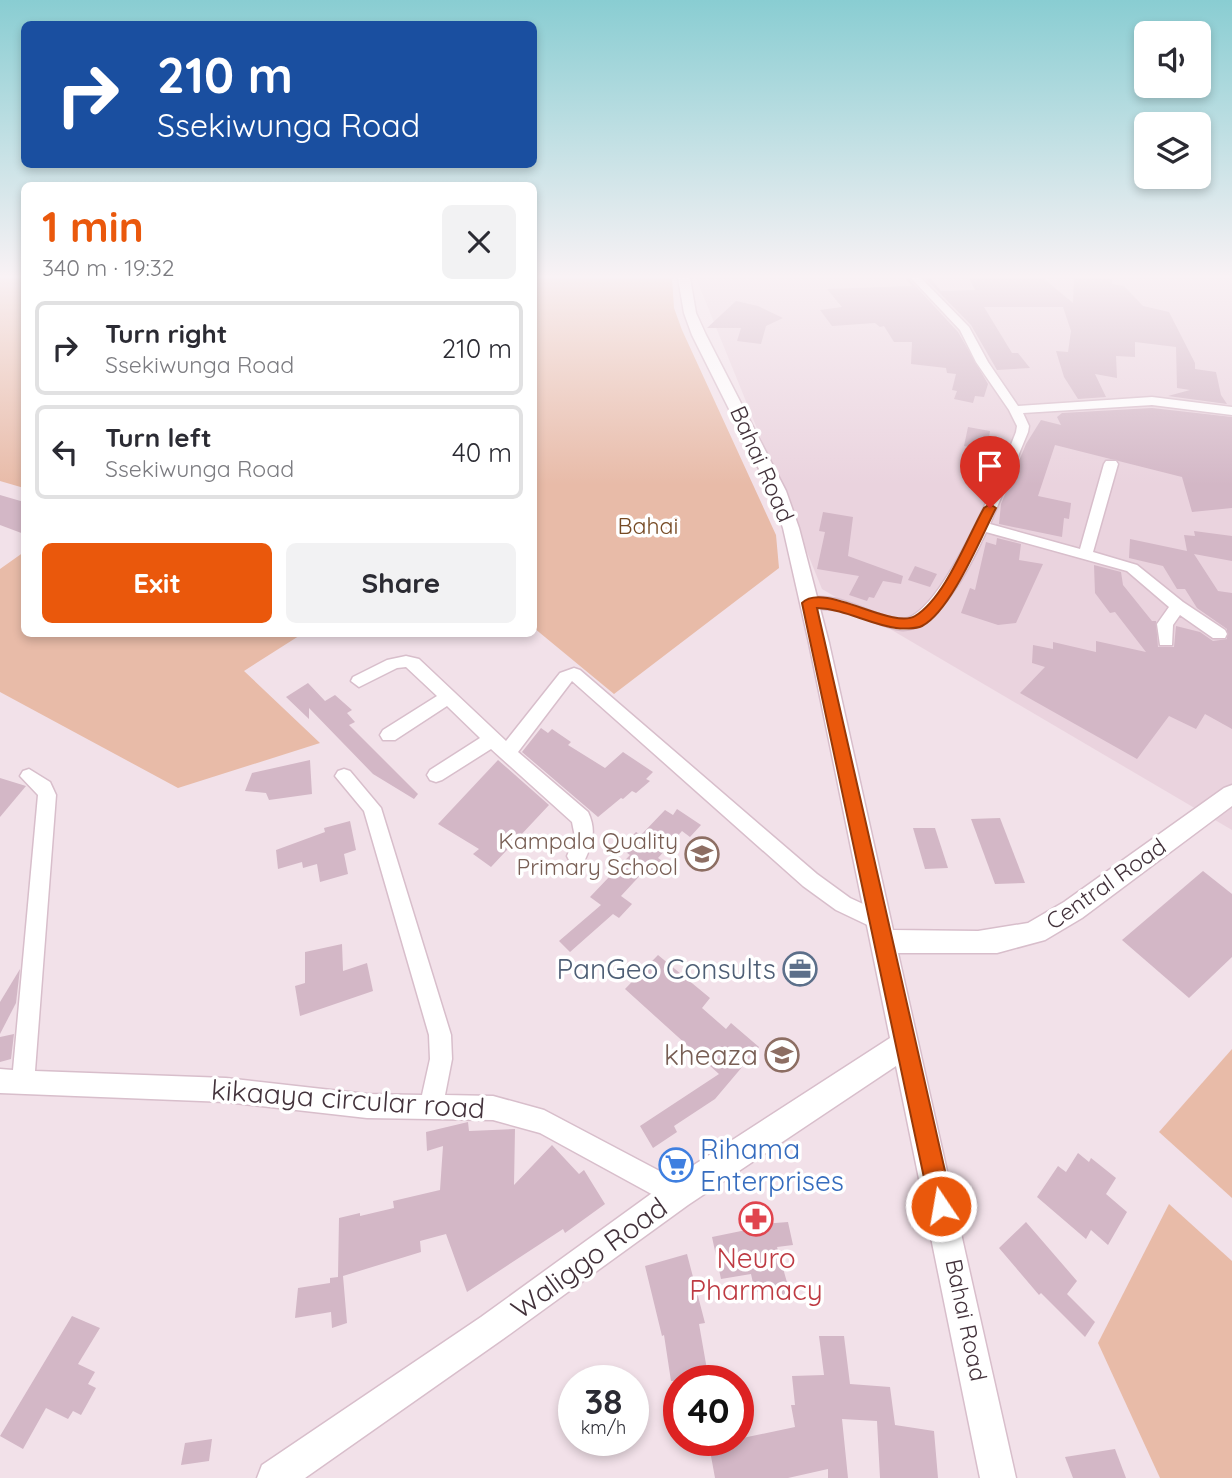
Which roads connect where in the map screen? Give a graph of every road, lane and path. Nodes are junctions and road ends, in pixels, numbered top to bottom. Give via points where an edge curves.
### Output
1 (705, 347) edge
2 (974, 347) edge
3 (1015, 410) junction
4 (1232, 411) edge
5 (1111, 464) dead end
6 (981, 526) junction
7 (1085, 555) junction
8 (809, 603) junction
9 (1178, 606) junction
10 (1219, 634) dead end
11 (1166, 641) dead end
12 (359, 681) dead end
13 (448, 697) junction
14 (389, 735) dead end
15 (493, 739) junction
16 (507, 753) junction
17 (436, 775) dead end
18 (29, 776) dead end
19 (344, 776) dead end
20 (1232, 794) edge
21 (577, 856) dead end
22 (881, 932) junction
23 (906, 1044) junction
24 (12, 1081) edge
25 (431, 1107) junction
26 (677, 1194) junction
27 (275, 1478) edge
28 (998, 1478) edge

1 - 8 street, Bahai Road via 778,492
2 - 3 street
3 - 4 street via 1152,401
3 - 6 street via 1022,432
5 - 7 street
6 - 7 street
6 - 8 street via 939,602 918,622 897,624 836,604
7 - 9 street via 1132,568
8 - 22 street, Bahai Road
9 - 10 street
9 - 11 street via 1166,624
12 - 13 street via 406,660
13 - 14 street
13 - 15 street
15 - 16 street
15 - 17 street
16 - 21 street via 581,818 585,836
16 - 22 street via 566,677 574,674 810,880
18 - 24 street via 47,795
19 - 25 street via 372,808 440,1035 441,1059
20 - 22 street, Central Road via 1073,910 1028,935 1001,941
22 - 23 street, Bahai Road
23 - 26 street, Waliggo Road
23 - 28 street, Bahai Road
24 - 25 street, kikaaya circular road via 226,1090 316,1102
25 - 26 street, kikaaya circular road via 493,1108 544,1122
26 - 27 street, Waliggo Road

